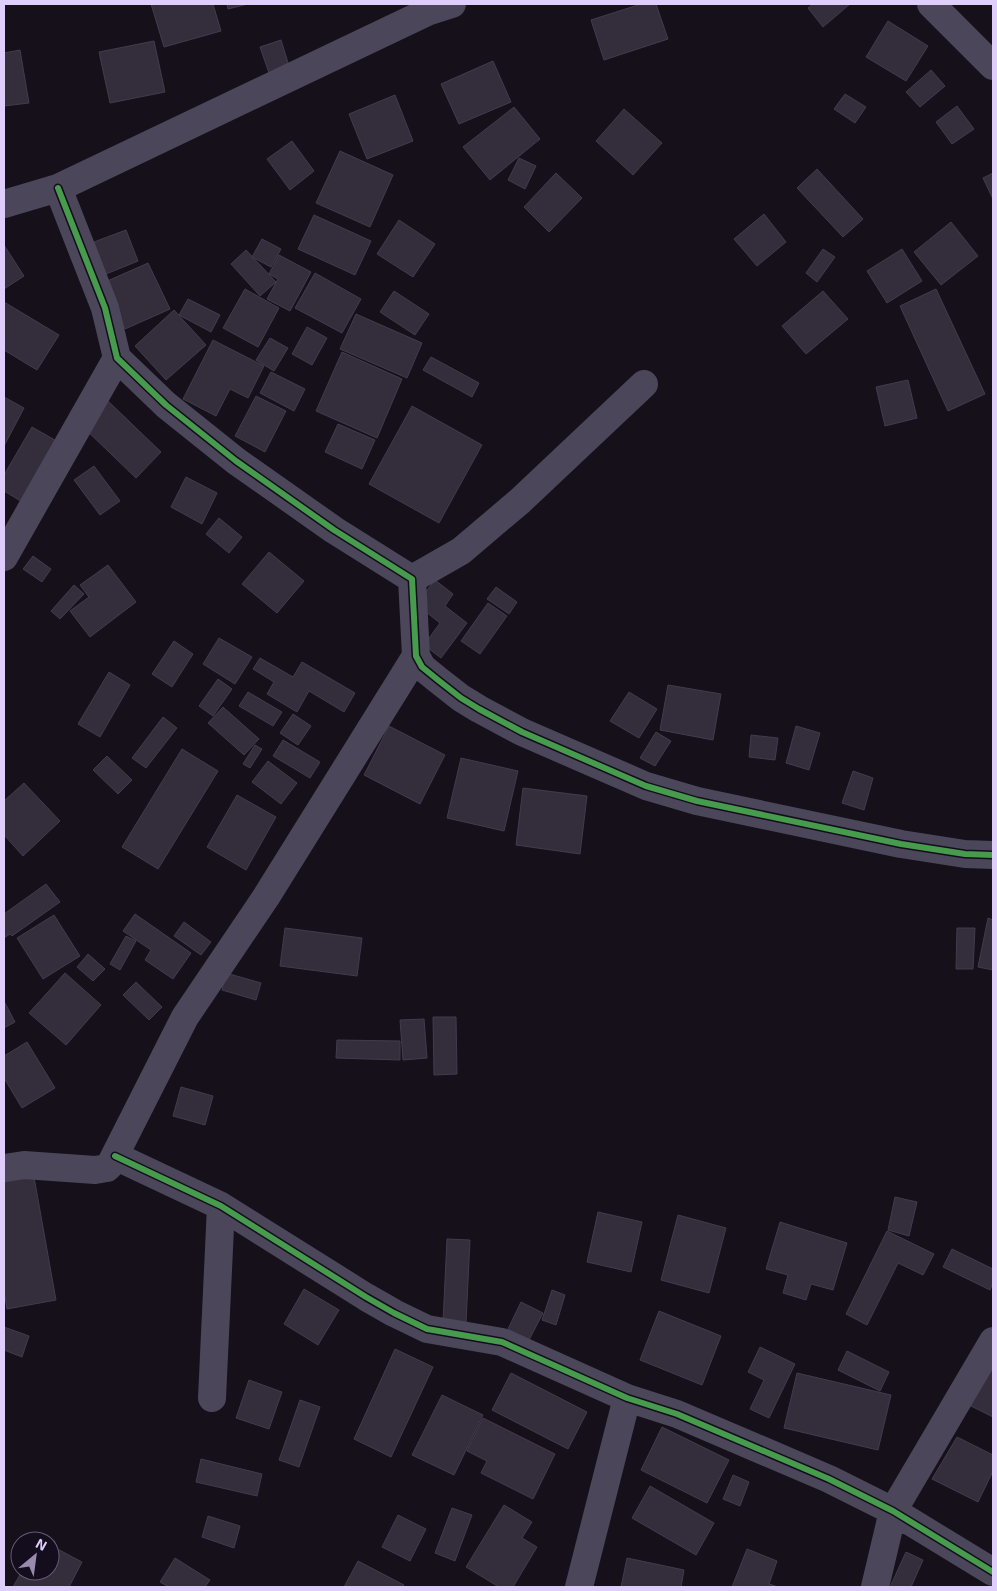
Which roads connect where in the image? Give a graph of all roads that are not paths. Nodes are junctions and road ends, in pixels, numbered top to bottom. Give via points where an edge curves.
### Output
1 (931, 4) edge
2 (434, 7) edge
3 (993, 66) edge
4 (58, 188) junction
5 (4, 204) edge
6 (117, 358) junction
7 (644, 384) dead end
8 (4, 557) edge
9 (412, 579) junction
10 (416, 656) junction
11 (993, 855) edge
12 (116, 1156) junction
13 (4, 1168) edge
14 (221, 1206) junction
15 (993, 1341) edge
16 (212, 1398) dead end
17 (627, 1398) junction
18 (893, 1511) junction
19 (993, 1572) edge
20 (579, 1587) edge
21 (875, 1587) edge

1 - 3 street
2 - 4 street
4 - 5 street
4 - 6 street via 105,308
6 - 8 street
6 - 9 street via 166,405 236,461 334,530
7 - 9 street via 520,502 461,551
9 - 10 street
10 - 11 street via 422,667 479,709 522,732 646,786 697,801 901,844
10 - 12 street via 266,898 185,1017
12 - 13 street via 107,1168 95,1170 24,1165
12 - 14 street
14 - 16 street
14 - 17 street via 366,1297 427,1329 502,1342
15 - 18 street
17 - 18 street via 677,1414 820,1475
17 - 20 street
18 - 19 street
18 - 21 street

